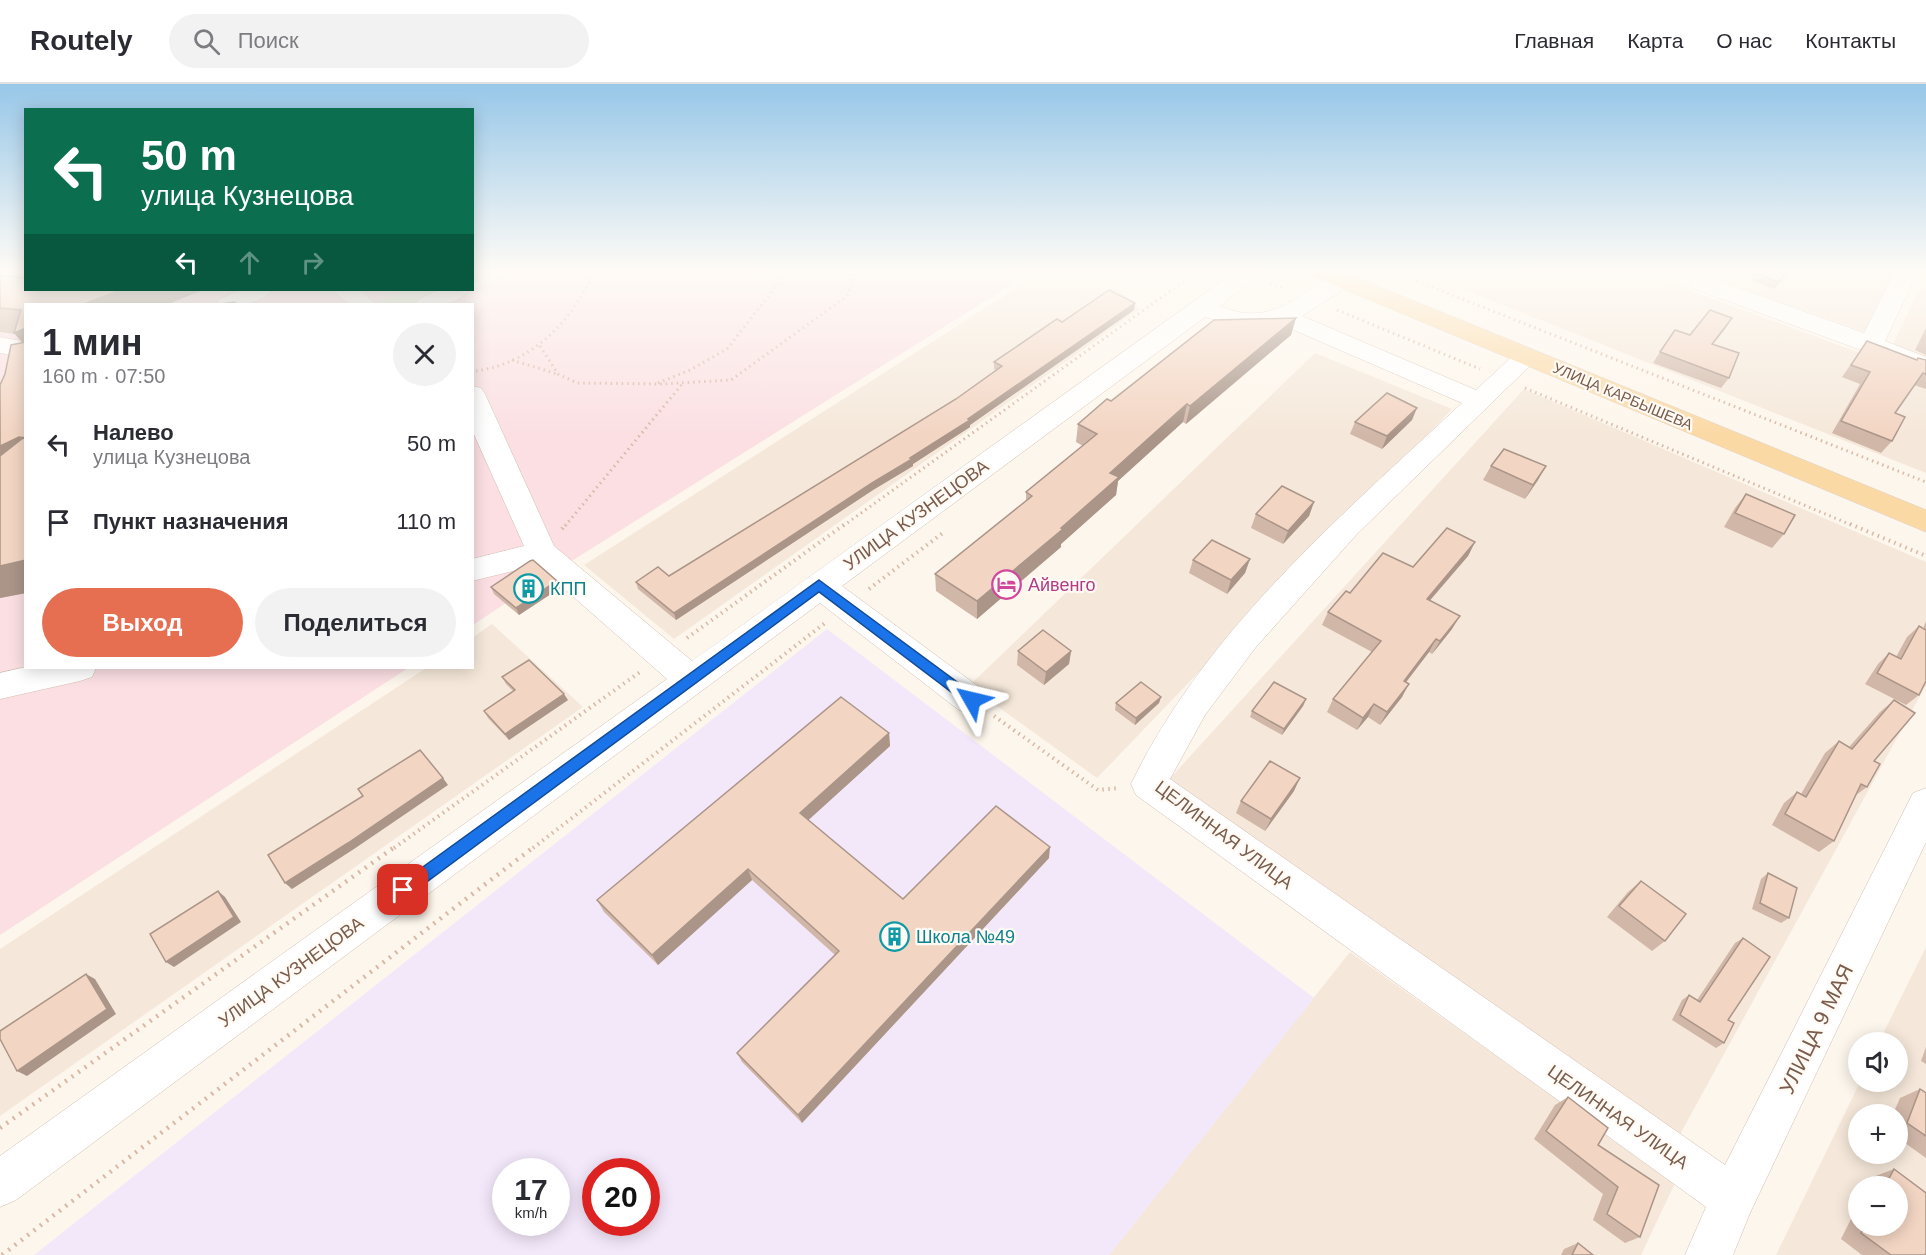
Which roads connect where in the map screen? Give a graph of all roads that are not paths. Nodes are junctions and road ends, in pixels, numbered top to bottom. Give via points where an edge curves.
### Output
1 (1177, 326) edge
2 (1317, 326) edge
3 (1413, 326) edge
4 (1820, 326) edge
5 (1880, 326) edge
6 (1871, 344) junction
7 (0, 345) edge
8 (1926, 366) edge
9 (24, 371) edge
10 (1503, 379) junction
11 (474, 403) edge
12 (1926, 522) edge
13 (542, 553) junction
14 (474, 570) edge
15 (819, 585) junction
16 (76, 669) edge
17 (691, 680) junction
18 (0, 687) edge
19 (972, 700) road end
20 (1926, 804) edge
21 (1915, 853) edge
22 (0, 1184) edge
23 (1733, 1198) junction
24 (1709, 1255) edge

1 - 15 street, УЛИЦА КУЗНЕЦОВА
2 - 10 street
3 - 10 main road, УЛИЦА КАРБЫШЕВА
4 - 6 street
5 - 6 street
6 - 8 street
7 - 9 street via 24,349
10 - 12 main road, УЛИЦА КАРБЫШЕВА
10 - 23 street, ЦЕЛИННАЯ УЛИЦА via 1347,527 1245,638 1193,705 1149,784
11 - 13 street
13 - 14 street
13 - 17 street
15 - 17 street, УЛИЦА КУЗНЕЦОВА
15 - 19 street
16 - 18 street
17 - 22 street, УЛИЦА КУЗНЕЦОВА
20 - 21 street, УЛИЦА 9 МАЯ
21 - 23 street, УЛИЦА 9 МАЯ
23 - 24 street, УЛИЦА 9 МАЯ

